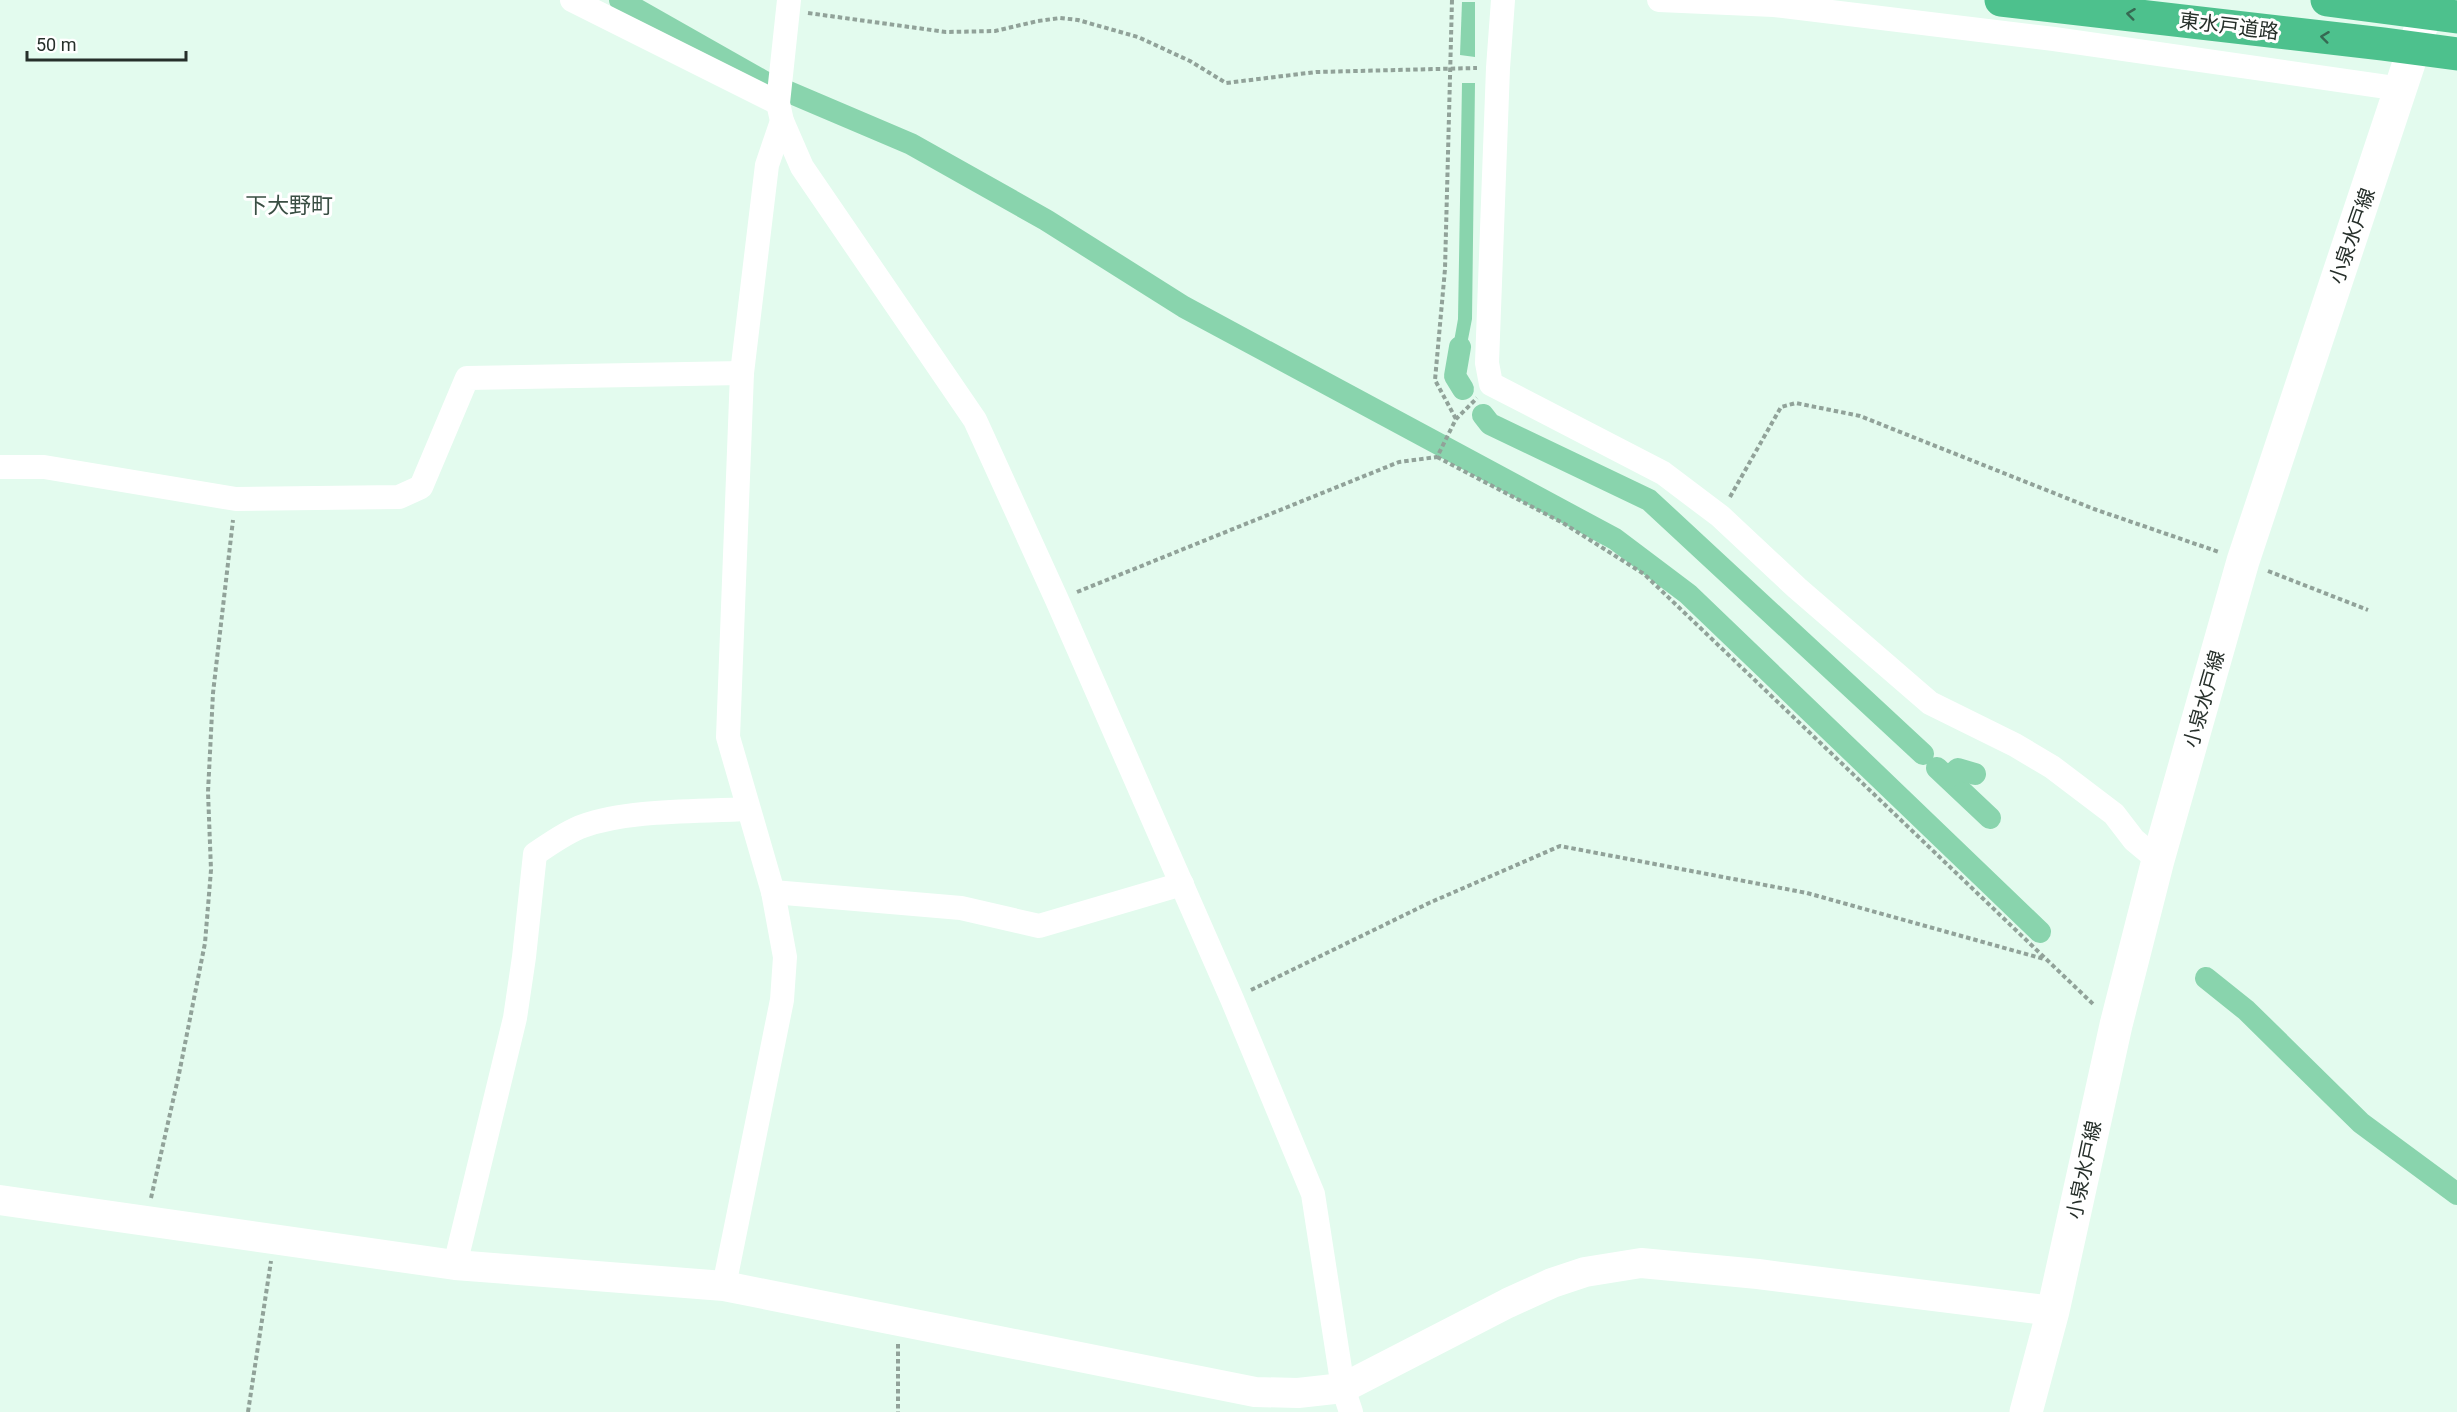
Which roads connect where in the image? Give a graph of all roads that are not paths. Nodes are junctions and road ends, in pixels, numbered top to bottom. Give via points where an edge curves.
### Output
1 (572, 0) edge
2 (1503, 0) edge
3 (1659, 0) edge
4 (2001, 0) edge
5 (2085, 0) edge
6 (2327, 0) edge
7 (2430, 0) edge
8 (789, 5) edge
9 (2457, 17) edge
10 (2066, 40) junction
11 (2457, 54) edge
12 (2402, 89) junction
13 (780, 107) junction
14 (742, 373) junction
15 (0, 466) edge
16 (748, 809) junction
17 (2158, 860) junction
18 (1182, 884) junction
19 (773, 892) junction
20 (0, 1200) edge
21 (455, 1265) junction
22 (724, 1286) junction
23 (2053, 1311) junction
24 (1347, 1400) edge
25 (2026, 1412) edge

1 - 13 street
2 - 17 street via 1487,363 1491,384 1663,473 1720,516 1930,703 2052,767 2114,814 2134,840
3 - 10 street via 1774,5
11 -> 4 highway, 東水戸道路
5 - 10 street
6 - 9 highway
7 - 12 main road, 小泉水戸線
8 - 13 street
10 - 12 street
12 - 17 main road, 小泉水戸線 via 2243,561
13 - 14 street via 767,165
13 - 18 street via 802,167 975,420
14 - 15 street via 467,378 421,487 399,497 236,499 44,467
14 - 16 street via 728,737
16 - 19 street
16 - 21 street via 608,819 582,826 536,854 514,1018
17 - 23 main road, 小泉水戸線 via 2116,1025
18 - 19 street via 1039,926 961,908
18 - 24 street via 1312,1194
19 - 22 street via 785,957 782,1000
20 - 21 street
21 - 22 street
22 - 24 street via 1256,1392
23 - 24 street via 1641,1263 1585,1272 1508,1303
23 - 25 main road, 小泉水戸線

